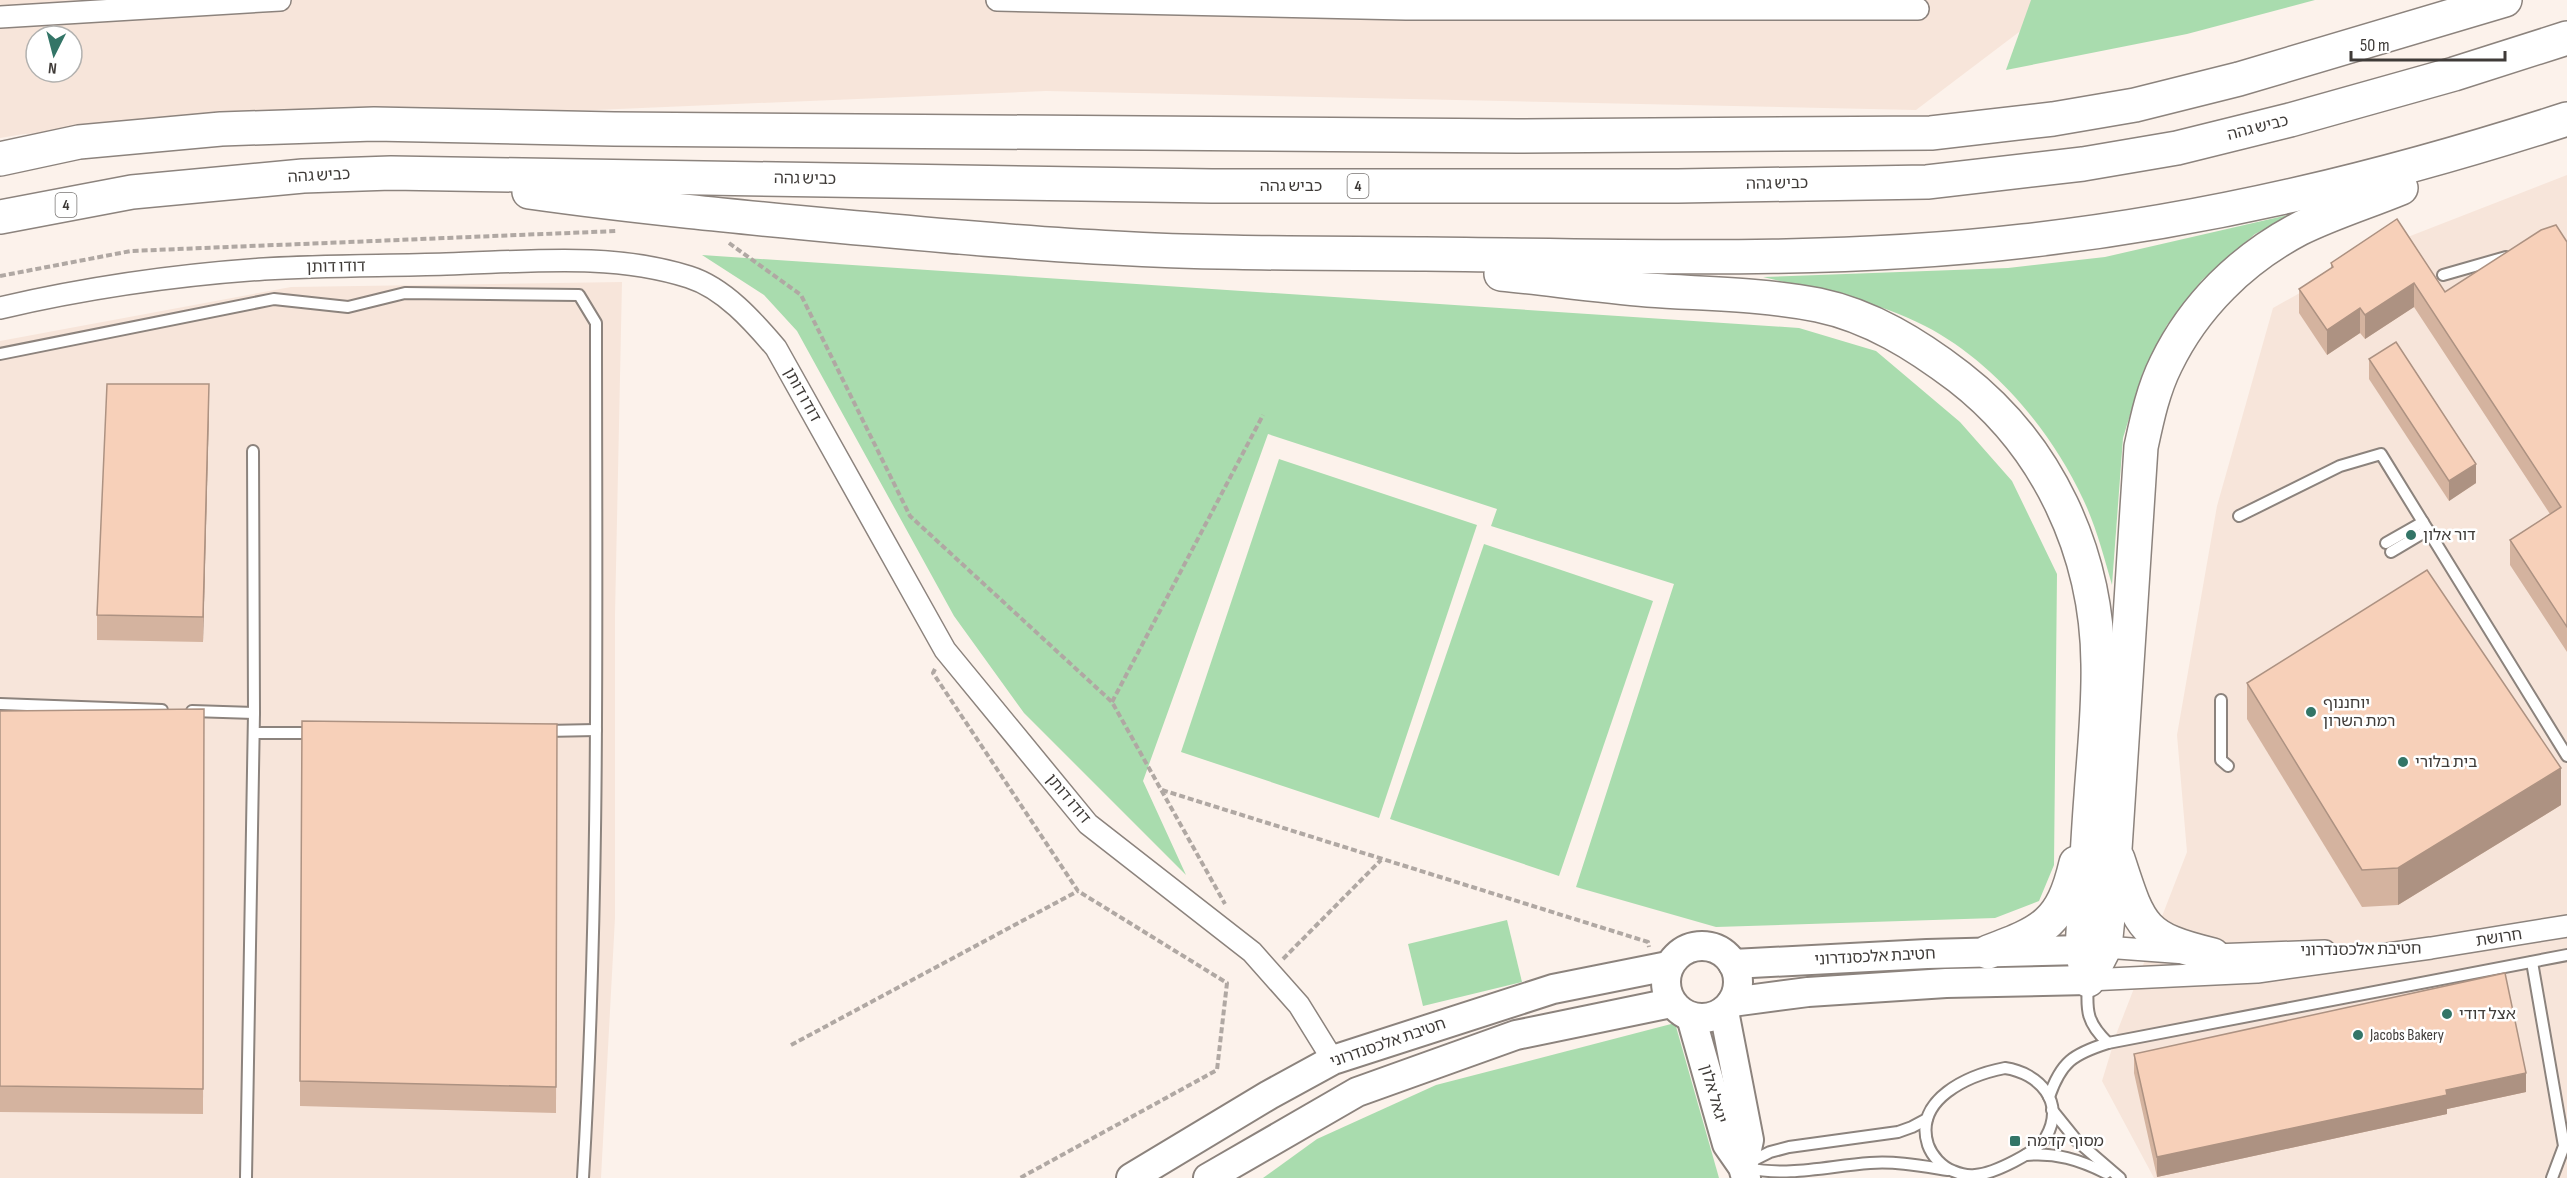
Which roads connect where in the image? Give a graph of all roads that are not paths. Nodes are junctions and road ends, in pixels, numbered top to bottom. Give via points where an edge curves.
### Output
1 (280, 0) edge
2 (997, 0) edge
3 (2444, 0) edge
4 (2505, 0) edge
5 (1082, 1) edge
6 (1375, 4) edge
7 (1624, 4) edge
8 (1918, 9) dead end
9 (0, 16) edge
10 (2567, 38) edge
11 (2239, 79) junction
12 (2567, 120) edge
13 (0, 159) edge
14 (390, 173) junction
15 (0, 217) edge
16 (1220, 252) junction
17 (2522, 252) edge
18 (2443, 275) dead end
19 (0, 308) edge
20 (0, 354) edge
21 (252, 451) dead end
22 (2239, 516) dead end
23 (2425, 526) junction
24 (2389, 548) dead end
25 (2221, 700) dead end
26 (0, 704) edge
27 (254, 713) junction
28 (596, 730) junction
29 (537, 731) edge
30 (254, 733) junction
31 (324, 733) edge
32 (2567, 756) edge
33 (2228, 766) dead end
34 (2091, 800) junction
35 (2115, 849) junction
36 (2567, 926) edge
37 (2431, 948) junction
38 (1988, 952) junction
39 (2213, 955) junction
40 (2567, 955) edge
41 (2092, 959) junction
42 (2532, 962) junction
43 (1733, 964) junction
44 (1668, 966) junction
45 (1728, 1007) junction
46 (1681, 1010) junction
47 (2108, 1042) junction
48 (1334, 1059) junction
49 (2049, 1097) junction
50 (2052, 1110) junction
51 (1927, 1119) junction
52 (2026, 1155) junction
53 (1948, 1170) junction
54 (1745, 1173) edge
55 (246, 1178) edge
56 (583, 1178) edge
57 (1131, 1178) edge
58 (1208, 1178) edge
59 (2118, 1178) edge
60 (2552, 1178) edge

1 - 9 street
2 - 5 street
3 - 11 highway
4 - 11 highway
5 - 6 street
6 - 7 street
7 - 8 street
10 - 14 highway, כביש גהה / 4 via 2443,77 2177,148 2073,166 1927,182 1212,186
11 - 13 highway via 2123,107 1931,133 1517,136 374,124 209,130 79,142
12 - 16 highway via 2312,193 2021,242 1777,257
12 - 35 highway via 2299,229 2220,285 2189,325 2165,364 2140,447
14 - 15 highway, כביש גהה / 4 via 303,176 132,192
14 - 16 highway via 626,206 959,237
16 - 34 highway via 1773,299 1831,309 1899,336 1977,392 2014,427 2066,510 2080,548 2091,598 2098,661
17 - 18 lane
19 - 48 street, דודו דותן via 148,281 265,269 609,262 653,267 692,278 717,291 755,323 776,348 945,650 1088,824 1252,952 1299,1005
20 - 28 lane via 274,299 348,307 405,293 579,295 596,323
21 - 27 lane
22 - 23 lane via 2340,466 2381,454
23 - 24 lane
23 - 32 lane
25 - 33 lane via 2221,760
26 - 27 lane
27 - 30 lane
28 - 29 lane
28 - 56 lane via 590,1067
30 - 31 lane
30 - 55 lane
34 - 38 highway via 2069,891 2060,910 2025,938
34 - 41 highway
35 - 39 highway via 2139,916 2150,930 2162,940
35 - 41 highway
36 - 37 street, חרושת
37 - 39 street, חטיבת אלכסנדרוני
37 - 41 street, חטיבת אלכסנדרוני via 2257,972
38 - 41 street, חטיבת אלכסנדרוני
38 - 43 street, חטיבת אלכסנדרוני
39 - 41 street, חטיבת אלכסנדרוני
40 - 42 lane
41 - 45 street, חטיבת אלכסנדרוני via 1946,983 1808,992
41 - 47 lane via 2086,1003 2089,1019
42 - 47 lane
42 - 60 lane via 2564,1146
43 - 44 street via 1711,946 1698,945 1686,948
43 - 45 street via 1738,981
44 - 46 street via 1666,991
44 - 48 street, חטיבת אלכסנדרוני via 1553,989
45 - 46 street via 1714,1016
45 - 54 street, יגאל אלון via 1749,1140
46 - 54 street, יגאל אלון via 1727,1144
46 - 58 street via 1516,1035 1357,1092
47 - 49 lane via 2068,1060
48 - 57 street, חטיבת אלכסנדרוני
49 - 50 lane
49 - 51 lane via 2032,1077 2005,1068 1942,1094
50 - 52 lane via 2046,1137
50 - 59 lane via 2077,1141
51 - 53 lane via 1929,1148
51 - 54 lane via 1898,1132 1770,1152 1753,1159
52 - 53 lane via 1976,1176
52 - 59 lane via 2043,1153 2075,1160
53 - 54 lane via 1891,1162

